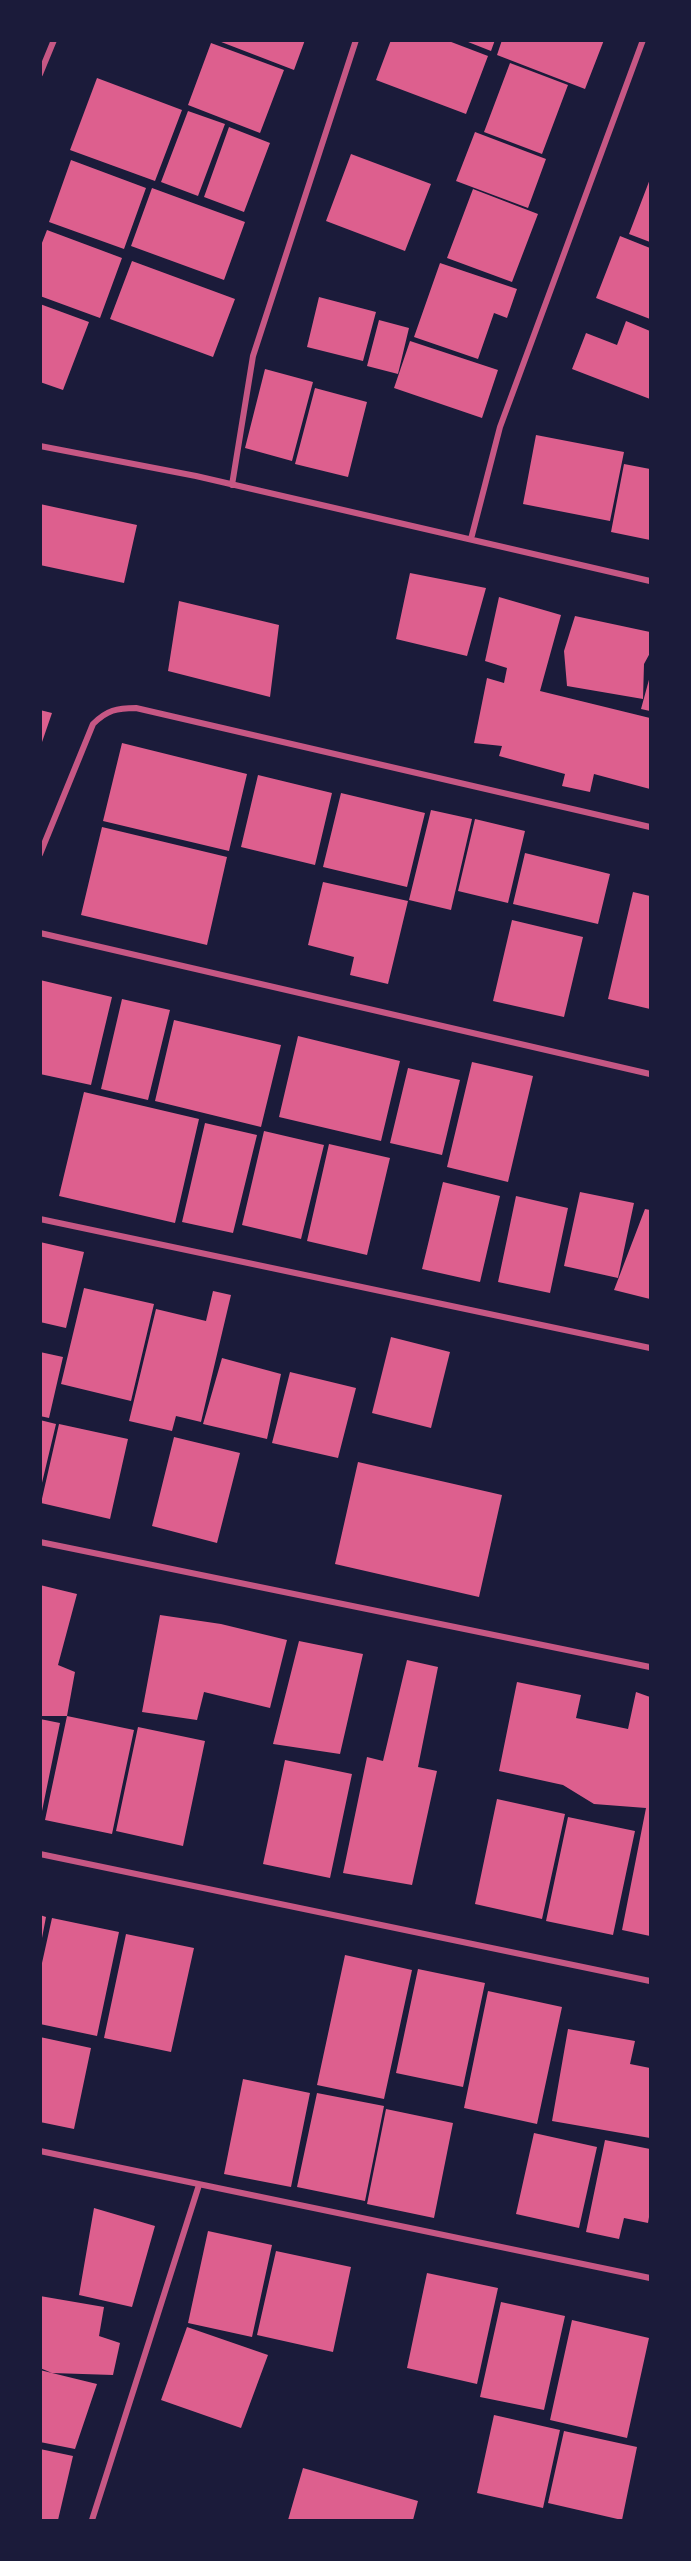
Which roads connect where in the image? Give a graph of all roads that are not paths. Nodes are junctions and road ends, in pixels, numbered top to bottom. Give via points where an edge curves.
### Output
1 (54, 40) edge
2 (356, 40) edge
3 (643, 40) edge
4 (40, 74) edge
5 (40, 446) edge
6 (232, 485) junction
7 (471, 539) junction
8 (651, 581) edge
9 (651, 827) edge
10 (40, 854) edge
11 (40, 933) edge
12 (651, 1074) edge
13 (40, 1219) edge
14 (651, 1348) edge
15 (40, 1542) edge
16 (651, 1667) edge
17 (40, 1854) edge
18 (651, 1981) edge
19 (40, 2151) edge
20 (199, 2185) junction
21 (651, 2278) edge
22 (92, 2520) edge

1 - 4 street
2 - 6 street via 253,356
3 - 7 street via 500,427
5 - 6 street
6 - 7 street
7 - 8 street
9 - 10 street via 136,708 121,708 105,712 93,724
11 - 12 street
13 - 14 street
15 - 16 street
17 - 18 street
19 - 20 street
20 - 21 street
20 - 22 street

